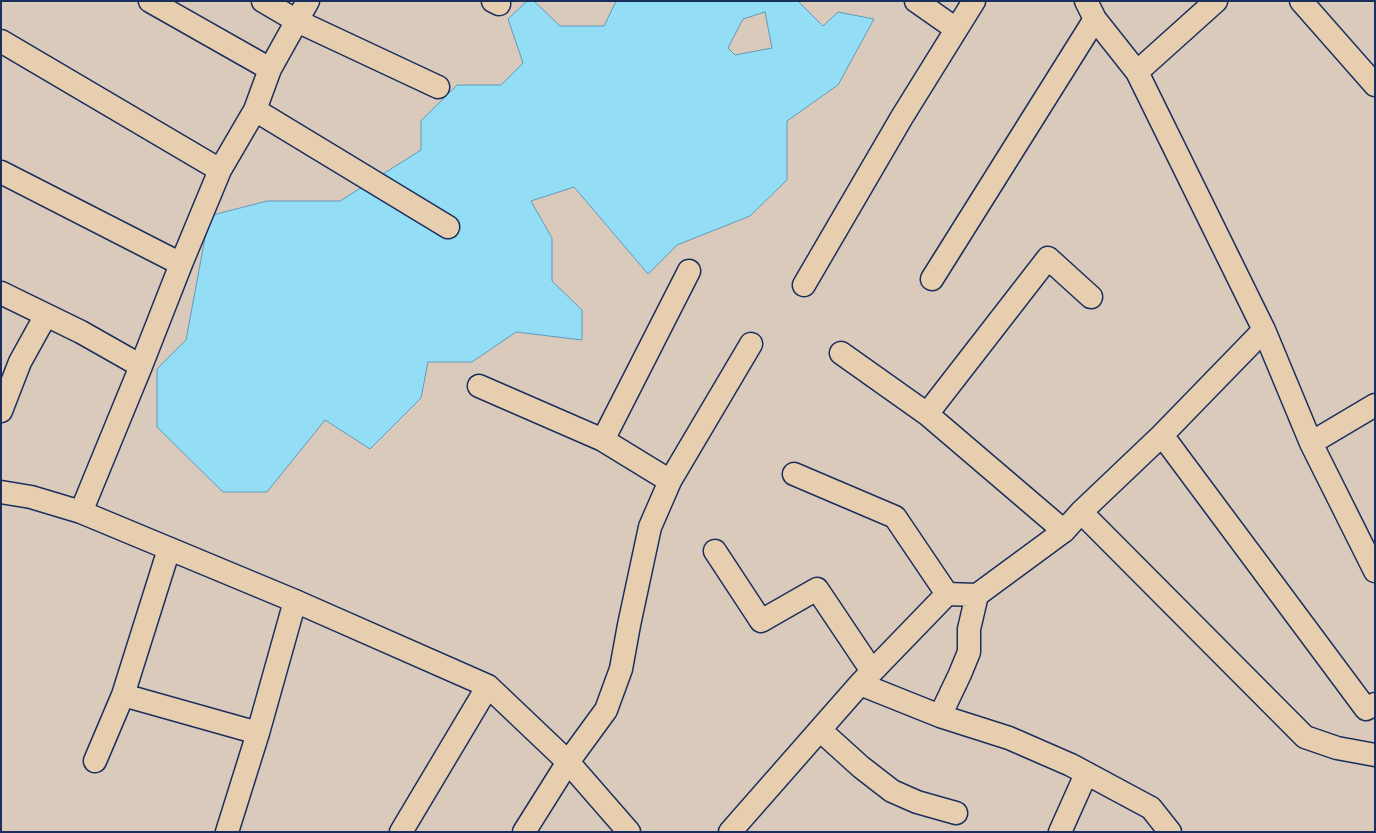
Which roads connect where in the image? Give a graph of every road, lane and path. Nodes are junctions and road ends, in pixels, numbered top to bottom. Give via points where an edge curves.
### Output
1 (150, 1) edge
2 (264, 1) edge
3 (308, 1) edge
4 (916, 1) edge
5 (974, 1) edge
6 (1216, 1) edge
7 (1301, 1) edge
8 (1090, 10) edge
9 (297, 21) junction
10 (956, 29) junction
11 (1, 41) edge
12 (270, 69) junction
13 (1136, 72) junction
14 (1375, 85) edge
15 (438, 87) dead end
16 (255, 110) junction
17 (220, 170) junction
18 (1, 172) edge
19 (448, 227) dead end
20 (180, 264) junction
21 (689, 270) dead end
22 (932, 279) dead end
23 (804, 285) dead end
24 (1, 293) edge
25 (1091, 297) dead end
26 (46, 315) junction
27 (1264, 330) junction
28 (751, 344) dead end
29 (841, 353) dead end
30 (141, 366) junction
31 (479, 386) dead end
32 (1375, 405) edge
33 (1, 409) edge
34 (927, 414) junction
35 (1162, 435) junction
36 (603, 440) junction
37 (1310, 442) junction
38 (794, 474) dead end
39 (670, 481) junction
40 (1, 492) edge
41 (81, 512) junction
42 (1081, 512) junction
43 (1064, 531) junction
44 (169, 549) junction
45 (715, 551) dead end
46 (1375, 571) edge
47 (947, 594) junction
48 (976, 595) junction
49 (295, 601) junction
50 (866, 678) junction
51 (488, 686) junction
52 (123, 695) junction
53 (1375, 704) edge
54 (940, 716) junction
55 (820, 730) junction
56 (258, 733) junction
57 (1375, 755) edge
58 (95, 761) dead end
59 (568, 762) junction
60 (1086, 774) junction
61 (956, 813) dead end
62 (227, 832) edge
63 (401, 832) edge
64 (524, 832) edge
65 (629, 832) edge
66 (730, 832) edge
67 (1060, 832) edge
68 (1170, 832) edge

1 - 12 street
2 - 9 street
3 - 9 street
4 - 10 street
5 - 10 street
6 - 13 street
7 - 14 street
8 - 13 street
8 - 22 street
9 - 12 street
9 - 15 street
10 - 23 street via 902,116
11 - 17 street
12 - 16 street
13 - 27 street
16 - 17 street
16 - 19 street
17 - 20 street
18 - 20 street
20 - 30 street
21 - 36 street
24 - 26 street
25 - 34 street via 1048,258
26 - 30 street
26 - 33 street via 20,362
27 - 35 street
27 - 37 street
28 - 39 street
29 - 34 street
30 - 41 street
31 - 36 street
32 - 37 street
34 - 43 street
35 - 42 street
35 - 53 street via 1366,709
36 - 39 street
37 - 46 street
38 - 47 street via 895,517
39 - 59 street via 650,527 628,625 621,670 606,710
40 - 41 street via 31,497
41 - 44 street
42 - 43 street
42 - 57 street via 1305,737 1337,748
43 - 48 street
44 - 49 street
44 - 52 street
45 - 50 street via 761,621 817,589
47 - 48 street
47 - 50 street
48 - 54 street via 969,629 969,652
49 - 51 street
49 - 56 street
50 - 54 street
50 - 55 street
51 - 59 street
51 - 63 street
52 - 56 street
52 - 58 street
54 - 60 street via 1009,738
55 - 61 street via 892,791 917,802
55 - 66 street
56 - 62 street
59 - 64 street
59 - 65 street
60 - 67 street
60 - 68 street via 1151,808

